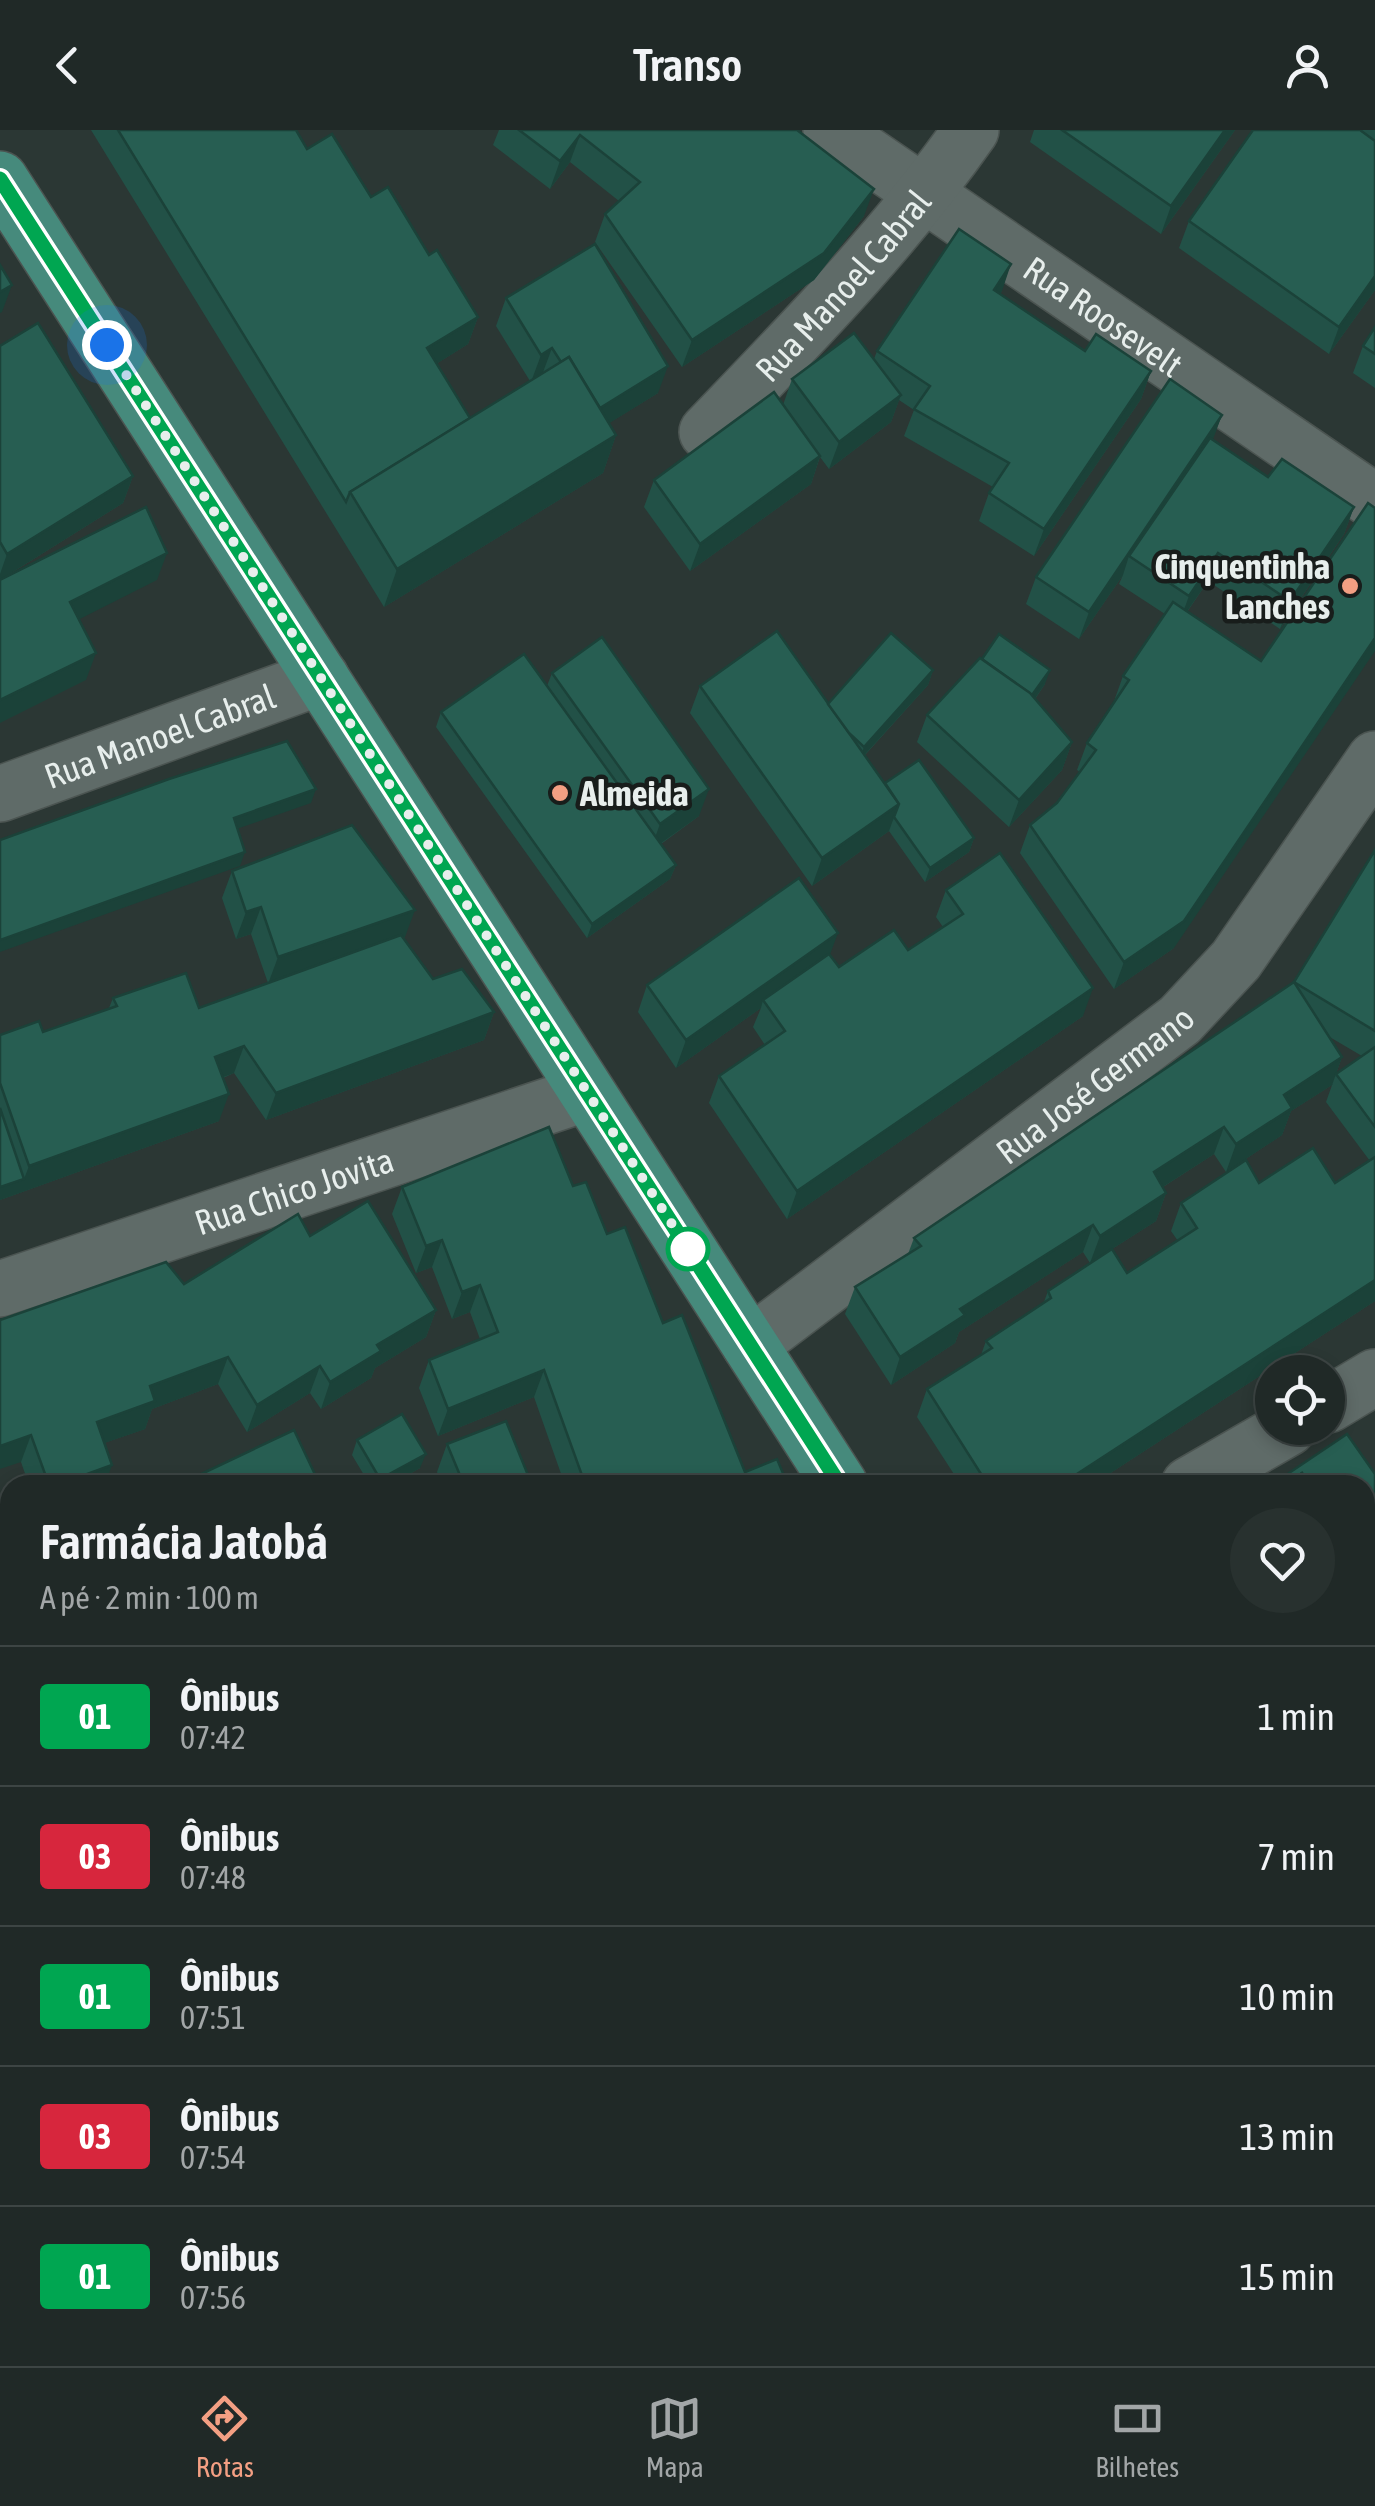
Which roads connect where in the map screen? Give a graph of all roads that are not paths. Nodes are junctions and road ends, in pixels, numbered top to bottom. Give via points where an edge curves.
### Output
1 (830, 130) edge
2 (970, 130) edge
3 (0, 178) edge
4 (926, 194) junction
5 (707, 432) dead end
6 (1375, 502) edge
7 (321, 677) junction
8 (1375, 759) edge
9 (0, 794) edge
10 (587, 1093) junction
11 (0, 1289) edge
12 (750, 1346) junction
13 (1375, 1377) edge
14 (1345, 1395) edge
15 (1258, 1445) edge
16 (834, 1475) edge
17 (1206, 1475) edge

1 - 4 street, Rua Roosevelt
2 - 4 street, Rua Manoel Cabral
3 - 7 main road
4 - 5 street, Rua Manoel Cabral
4 - 6 street, Rua Roosevelt
7 - 9 street, Rua Manoel Cabral
7 - 10 main road
8 - 12 street, Rua José Germano via 1236,960 1180,1020
10 - 11 street, Rua Chico Jovita
10 - 12 main road
12 - 16 main road
13 - 14 street
15 - 17 street

